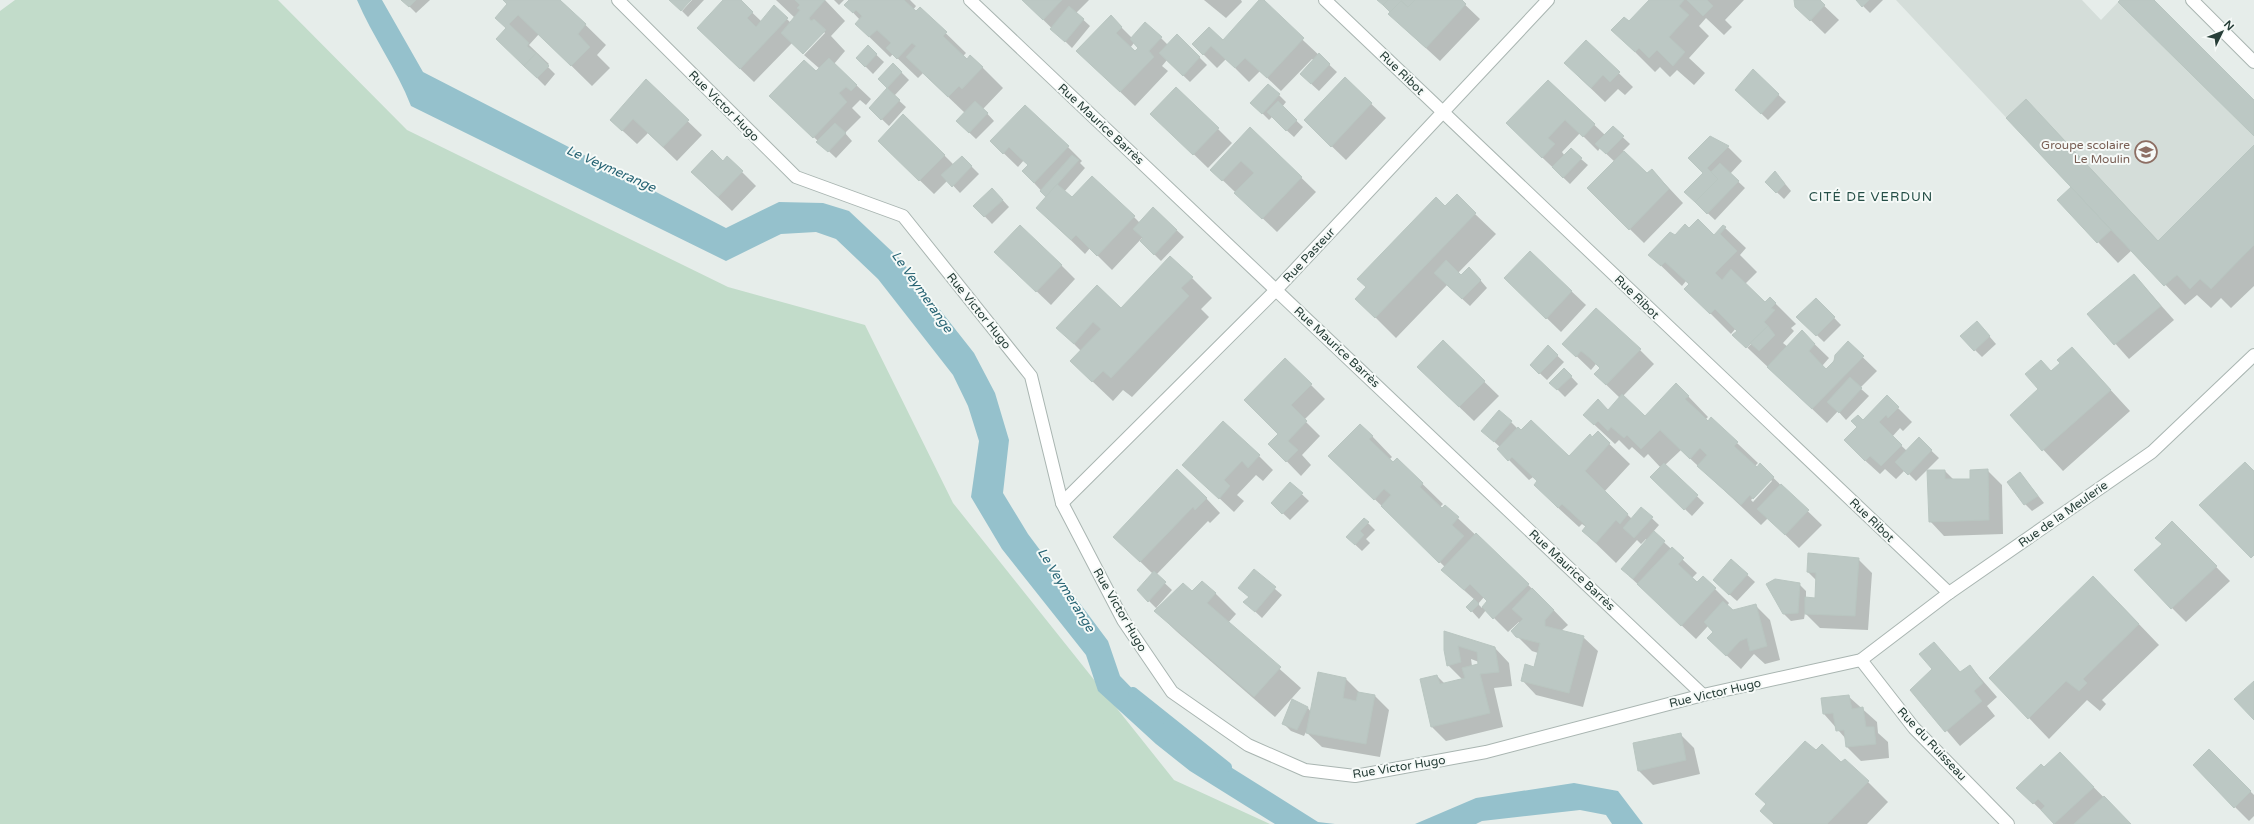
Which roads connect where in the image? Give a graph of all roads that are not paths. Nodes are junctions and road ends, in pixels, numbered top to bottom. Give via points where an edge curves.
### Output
1 (618, 0) edge
2 (970, 0) edge
3 (1325, 0) edge
4 (1548, 0) edge
5 (2192, 0) edge
6 (2254, 62) edge
7 (1443, 112) junction
8 (1276, 290) junction
9 (2254, 355) edge
10 (1062, 503) junction
11 (1949, 593) junction
12 (1861, 660) junction
13 (1703, 695) junction
14 (2008, 824) edge

1 - 10 street, Rue Victor Hugo via 796,177 903,216 1031,376
2 - 8 street, Rue Maurice Barrès
3 - 7 street, Rue Ribot
4 - 7 street, Rue Pasteur
5 - 6 street
7 - 8 street, Rue Pasteur
7 - 11 street, Rue Ribot
8 - 10 street, Rue Pasteur
8 - 13 street, Rue Maurice Barrès
9 - 11 street, Rue de la Meulerie via 2152,452
10 - 13 street, Rue Victor Hugo via 1123,620 1172,692 1248,745 1305,770 1355,776 1486,752
11 - 12 street, Rue de la Meulerie
12 - 13 street, Rue Victor Hugo
12 - 14 street, Rue du Ruisseau via 1914,728

